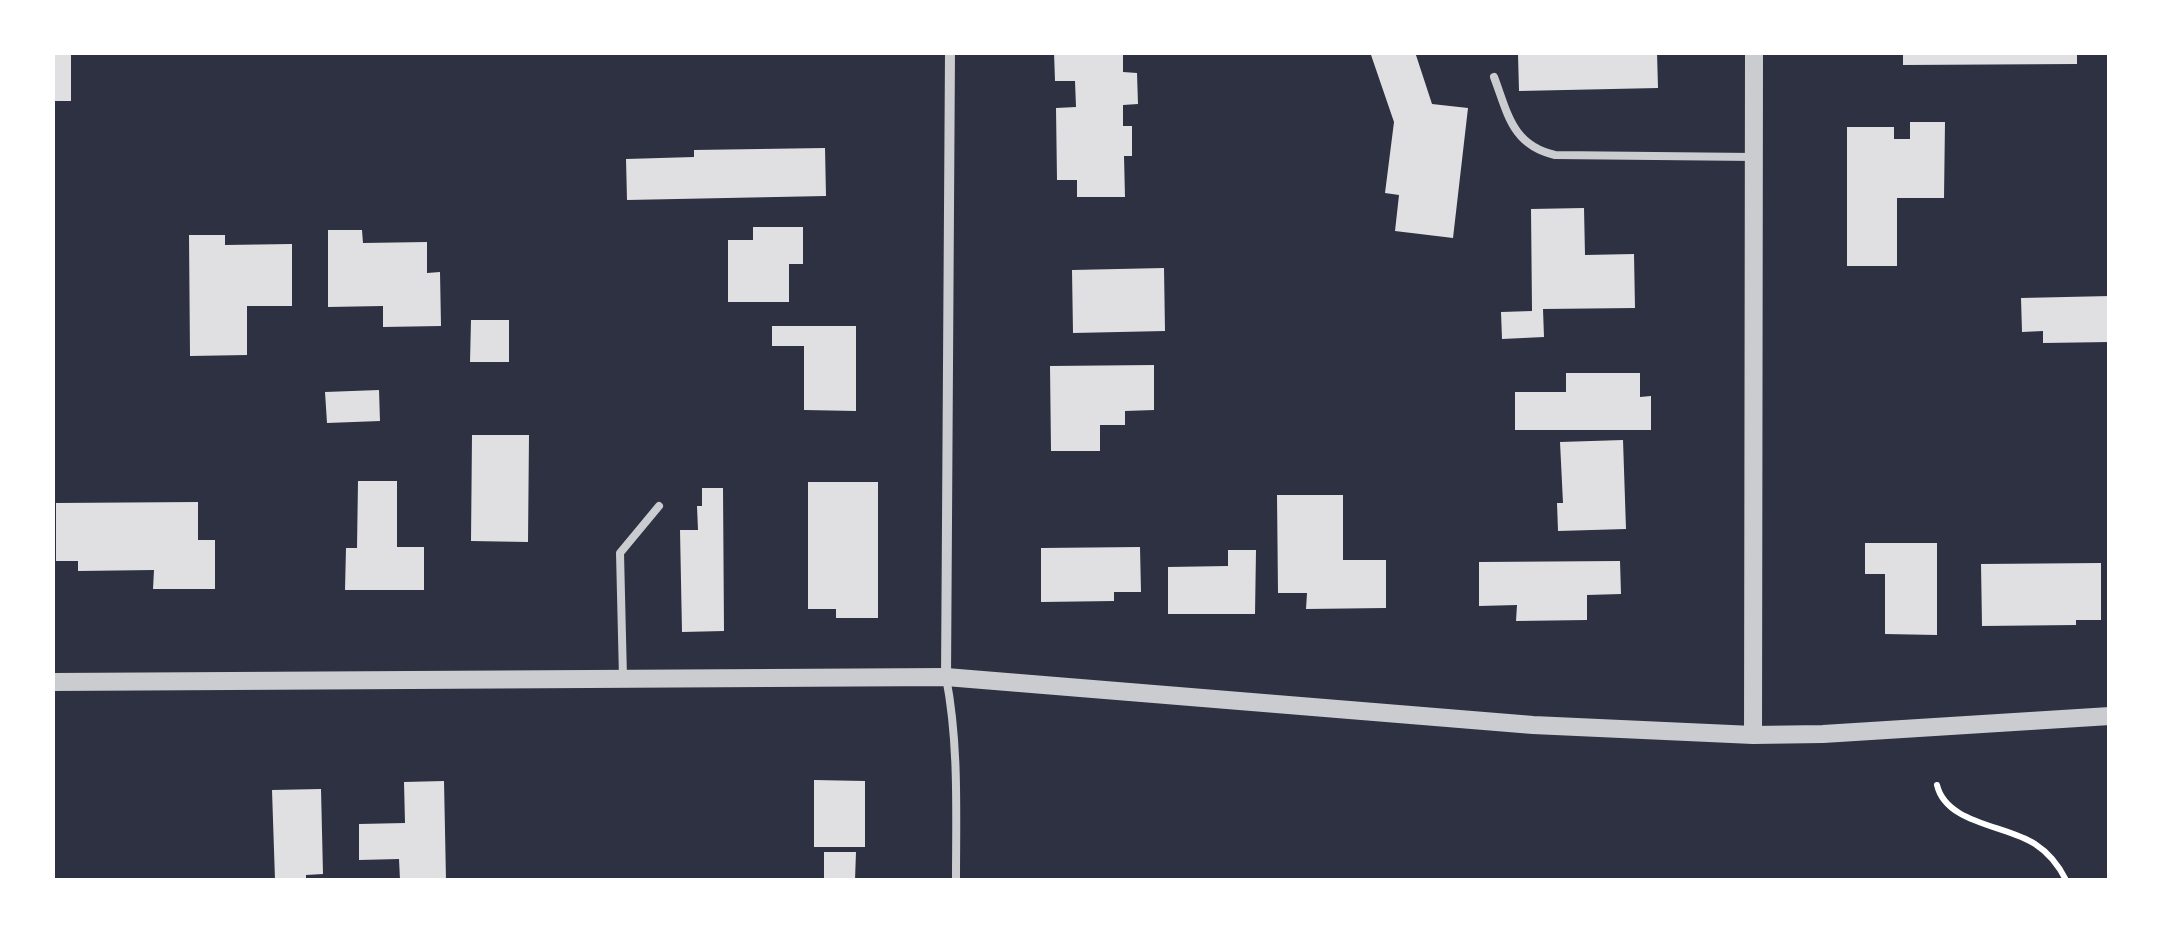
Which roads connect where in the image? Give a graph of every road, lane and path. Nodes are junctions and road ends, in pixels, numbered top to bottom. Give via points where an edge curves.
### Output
1 (950, 52) edge
2 (1754, 52) edge
3 (1494, 77) dead end
4 (1754, 158) junction
5 (659, 506) dead end
6 (946, 677) junction
7 (623, 678) junction
8 (52, 682) edge
9 (2110, 716) edge
10 (1754, 735) junction
11 (1937, 786) dead end
12 (956, 880) edge
13 (2066, 880) edge

1 - 6 street
2 - 4 street
3 - 4 lane via 1516,133 1538,151
4 - 10 street
5 - 7 lane via 620,553
6 - 7 street
6 - 10 street via 1534,726
6 - 12 lane
7 - 8 street
9 - 10 street
11 - 13 path via 1940,799 1957,812 2036,845

